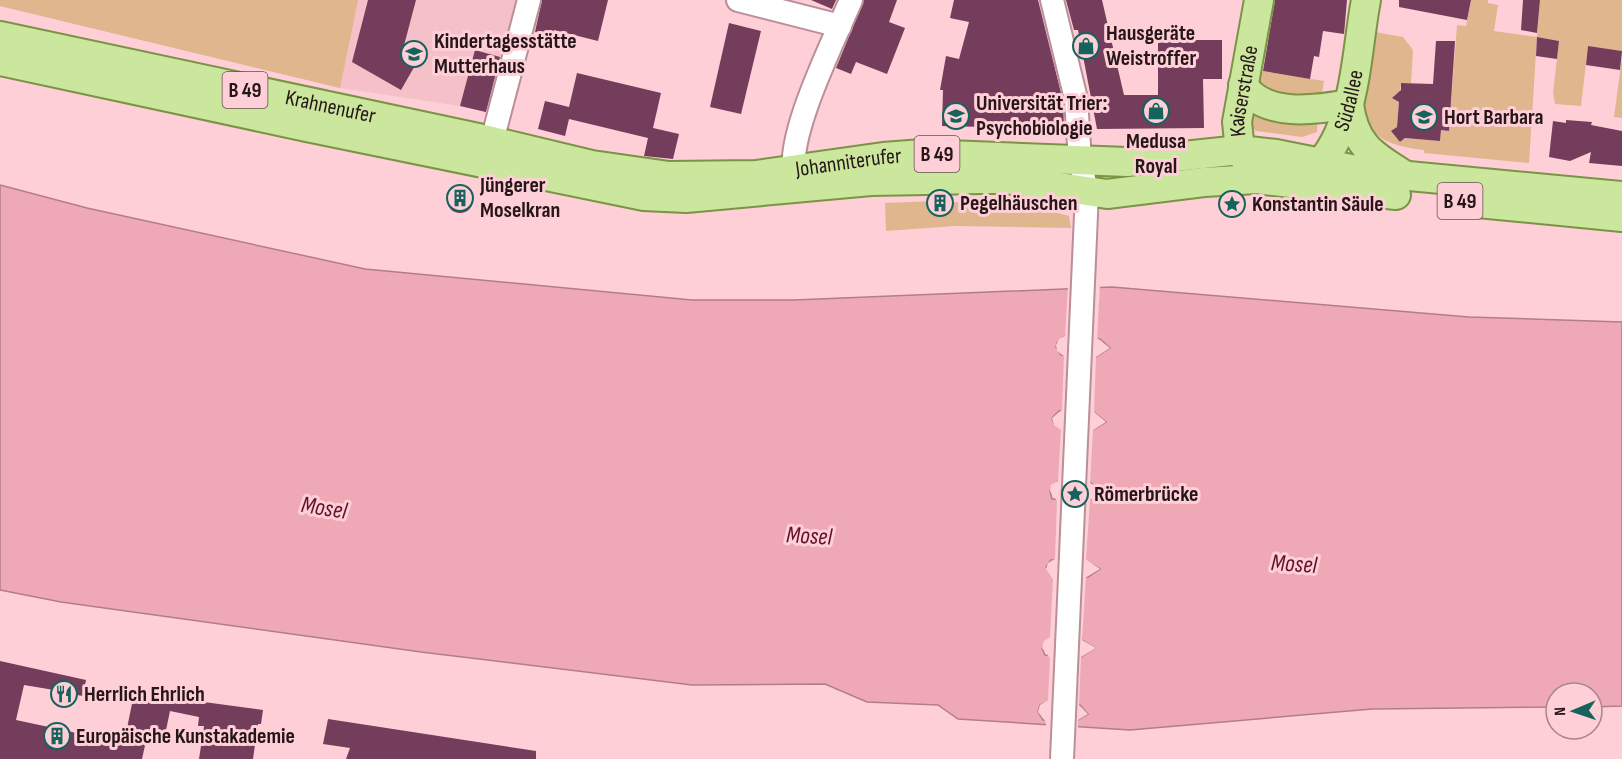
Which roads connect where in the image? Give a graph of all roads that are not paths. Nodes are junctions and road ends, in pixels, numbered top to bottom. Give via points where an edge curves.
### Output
1 (529, 0) edge
2 (738, 0) edge
3 (851, 0) edge
4 (1052, 0) edge
5 (1259, 0) edge
6 (1366, 0) edge
7 (840, 26) junction
8 (0, 36) edge
9 (0, 61) edge
10 (1243, 85) junction
11 (1349, 104) junction
12 (492, 141) junction
13 (1240, 150) junction
14 (443, 155) junction
15 (516, 158) junction
16 (1080, 160) junction
17 (1322, 164) junction
18 (1409, 177) junction
19 (1256, 178) junction
20 (804, 179) junction
21 (1297, 184) junction
22 (1087, 192) junction
23 (1622, 196) edge
24 (1622, 217) edge
25 (1062, 759) edge

1 - 12 street
2 - 7 street
3 - 7 street
4 - 16 street via 1076,99
5 - 10 main road, Kaiserstraße
6 - 11 main road, Südallee
7 - 20 street via 794,144
8 - 12 main road, Krahnenufer / B 49
9 - 14 main road, Krahnenufer / B 49
10 - 11 main road via 1256,100 1270,105 1312,109
10 - 13 main road, Kaiserstraße via 1238,122
11 - 17 main road, Südallee
11 - 18 main road via 1352,124 1365,147
12 - 14 main road via 476,152
12 - 15 main road, Krahnenufer / B 49
13 - 16 main road, Johanniterufer / B 49 via 1134,161
13 - 17 main road, Johanniterufer / B 49 via 1276,153
13 - 19 main road, Kaiserstraße
14 - 15 main road, Krahnenufer / B 49
15 - 20 main road, Johanniterufer / B 49 via 644,196 686,198
16 - 20 main road, Johanniterufer / B 49 via 923,154 884,157
16 - 22 street
17 - 18 main road, B 49
17 - 21 main road, Südallee
18 - 23 main road, B 49
19 - 21 main road, Johanniterufer / B 49
19 - 22 main road, Johanniterufer / B 49 via 1107,194
20 - 22 main road, Johanniterufer / B 49 via 1005,179
21 - 24 main road, B 49
22 - 25 street

